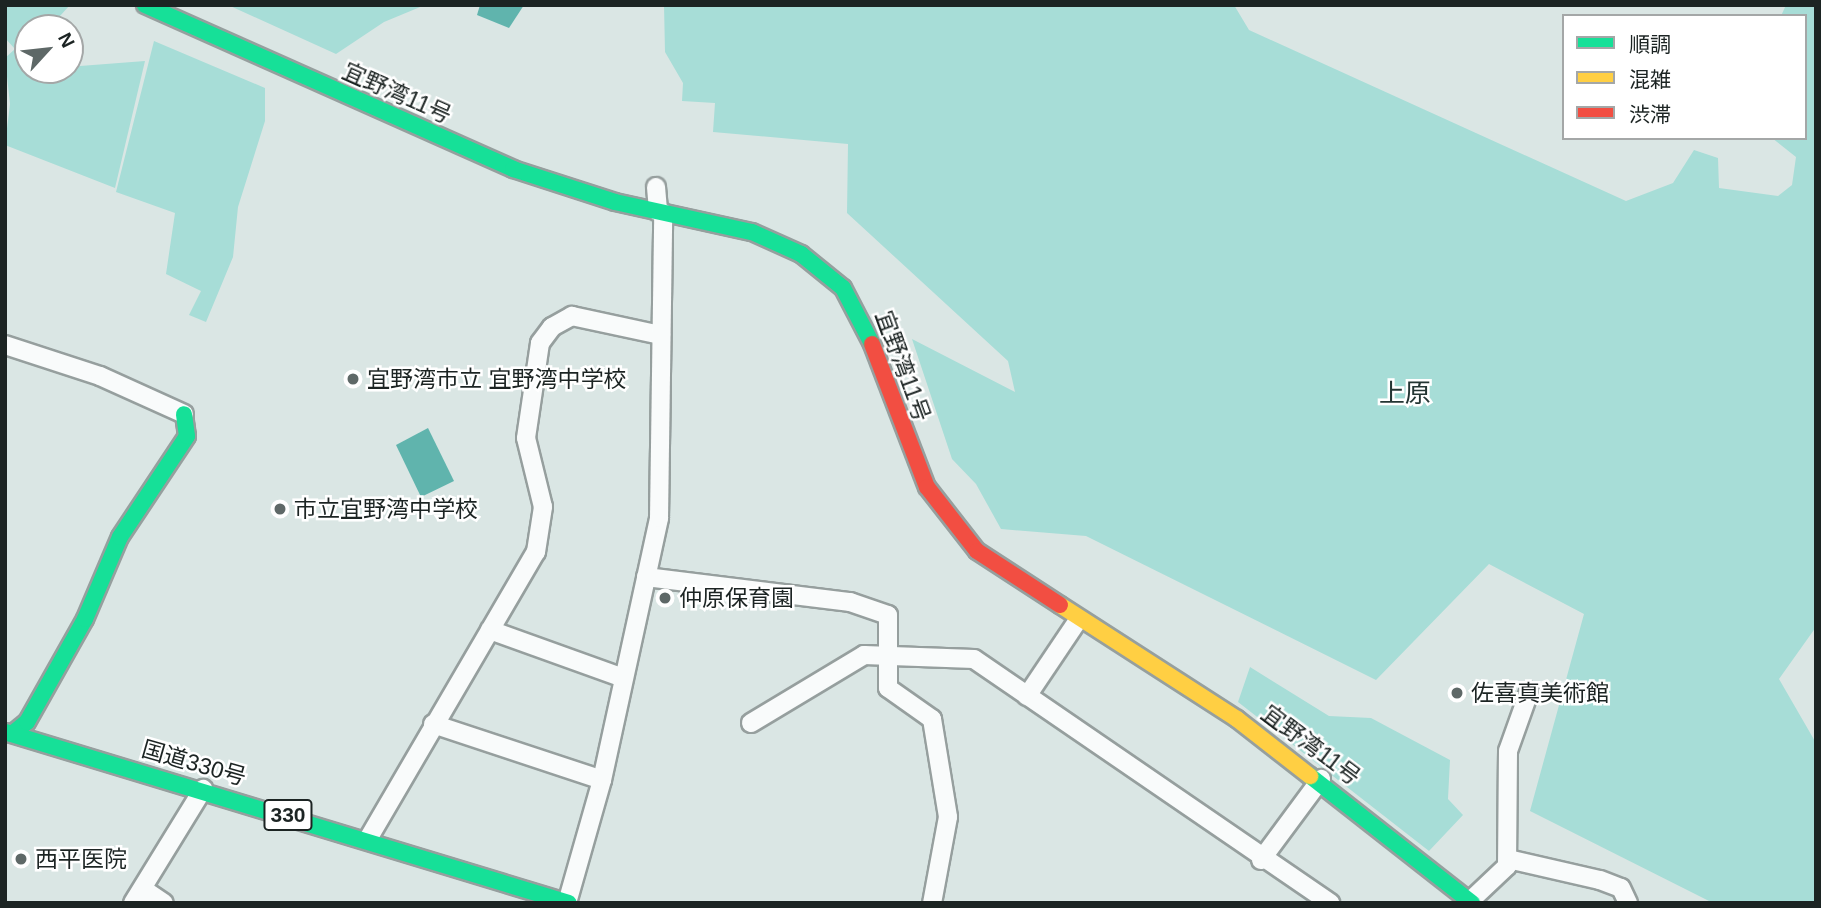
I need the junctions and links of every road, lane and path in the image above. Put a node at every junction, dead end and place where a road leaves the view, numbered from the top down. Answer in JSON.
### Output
{"nodes":[{"id":1,"x":145,"y":5,"type":"edge"},
{"id":2,"x":656,"y":187,"type":"dead end"},
{"id":3,"x":660,"y":212,"type":"junction"},
{"id":4,"x":661,"y":335,"type":"junction"},
{"id":5,"x":5,"y":345,"type":"edge"},
{"id":6,"x":184,"y":414,"type":"joint"},
{"id":7,"x":646,"y":577,"type":"junction"},
{"id":8,"x":1077,"y":620,"type":"junction"},
{"id":9,"x":490,"y":631,"type":"junction"},
{"id":10,"x":888,"y":653,"type":"junction"},
{"id":11,"x":623,"y":678,"type":"junction"},
{"id":12,"x":1529,"y":692,"type":"dead end"},
{"id":13,"x":1027,"y":696,"type":"junction"},
{"id":14,"x":751,"y":723,"type":"dead end"},
{"id":15,"x":433,"y":724,"type":"junction"},
{"id":16,"x":8,"y":734,"type":"edge"},
{"id":17,"x":602,"y":779,"type":"junction"},
{"id":18,"x":1321,"y":779,"type":"junction"},
{"id":19,"x":203,"y":789,"type":"junction"},
{"id":20,"x":368,"y":839,"type":"junction"},
{"id":21,"x":1508,"y":859,"type":"junction"},
{"id":22,"x":1261,"y":860,"type":"junction"},
{"id":23,"x":138,"y":896,"type":"edge"},
{"id":24,"x":1471,"y":902,"type":"edge"},
{"id":25,"x":164,"y":903,"type":"edge"},
{"id":26,"x":568,"y":903,"type":"edge"},
{"id":27,"x":932,"y":903,"type":"edge"},
{"id":28,"x":1331,"y":903,"type":"edge"},
{"id":29,"x":1628,"y":903,"type":"edge"}],
"edges":[{"from":1,"to":3,"type":"main road","name":"宜野湾11号"},
{"from":2,"to":3,"type":"street"},
{"from":3,"to":4,"type":"street"},
{"from":3,"to":8,"type":"main road","name":"宜野湾11号"},
{"from":4,"to":7,"type":"street"},
{"from":4,"to":9,"type":"street"},
{"from":5,"to":6,"type":"street"},
{"from":6,"to":16,"type":"main road"},
{"from":7,"to":10,"type":"street"},
{"from":7,"to":11,"type":"street"},
{"from":8,"to":13,"type":"street"},
{"from":8,"to":18,"type":"main road","name":"宜野湾11号"},
{"from":9,"to":11,"type":"street"},
{"from":9,"to":15,"type":"street"},
{"from":10,"to":13,"type":"street"},
{"from":10,"to":14,"type":"street"},
{"from":10,"to":27,"type":"street"},
{"from":11,"to":17,"type":"street"},
{"from":12,"to":21,"type":"street"},
{"from":13,"to":22,"type":"street"},
{"from":15,"to":17,"type":"street"},
{"from":15,"to":20,"type":"street"},
{"from":16,"to":19,"type":"main road","name":"国道330号","number":"330"},
{"from":17,"to":26,"type":"street"},
{"from":18,"to":22,"type":"street"},
{"from":18,"to":24,"type":"main road","name":"宜野湾11号"},
{"from":19,"to":20,"type":"main road","name":"国道330号","number":"330"},
{"from":19,"to":23,"type":"street"},
{"from":20,"to":26,"type":"main road","name":"国道330号","number":"330"},
{"from":21,"to":24,"type":"street"},
{"from":21,"to":29,"type":"street"},
{"from":22,"to":28,"type":"street"},
{"from":23,"to":25,"type":"street"}]}
